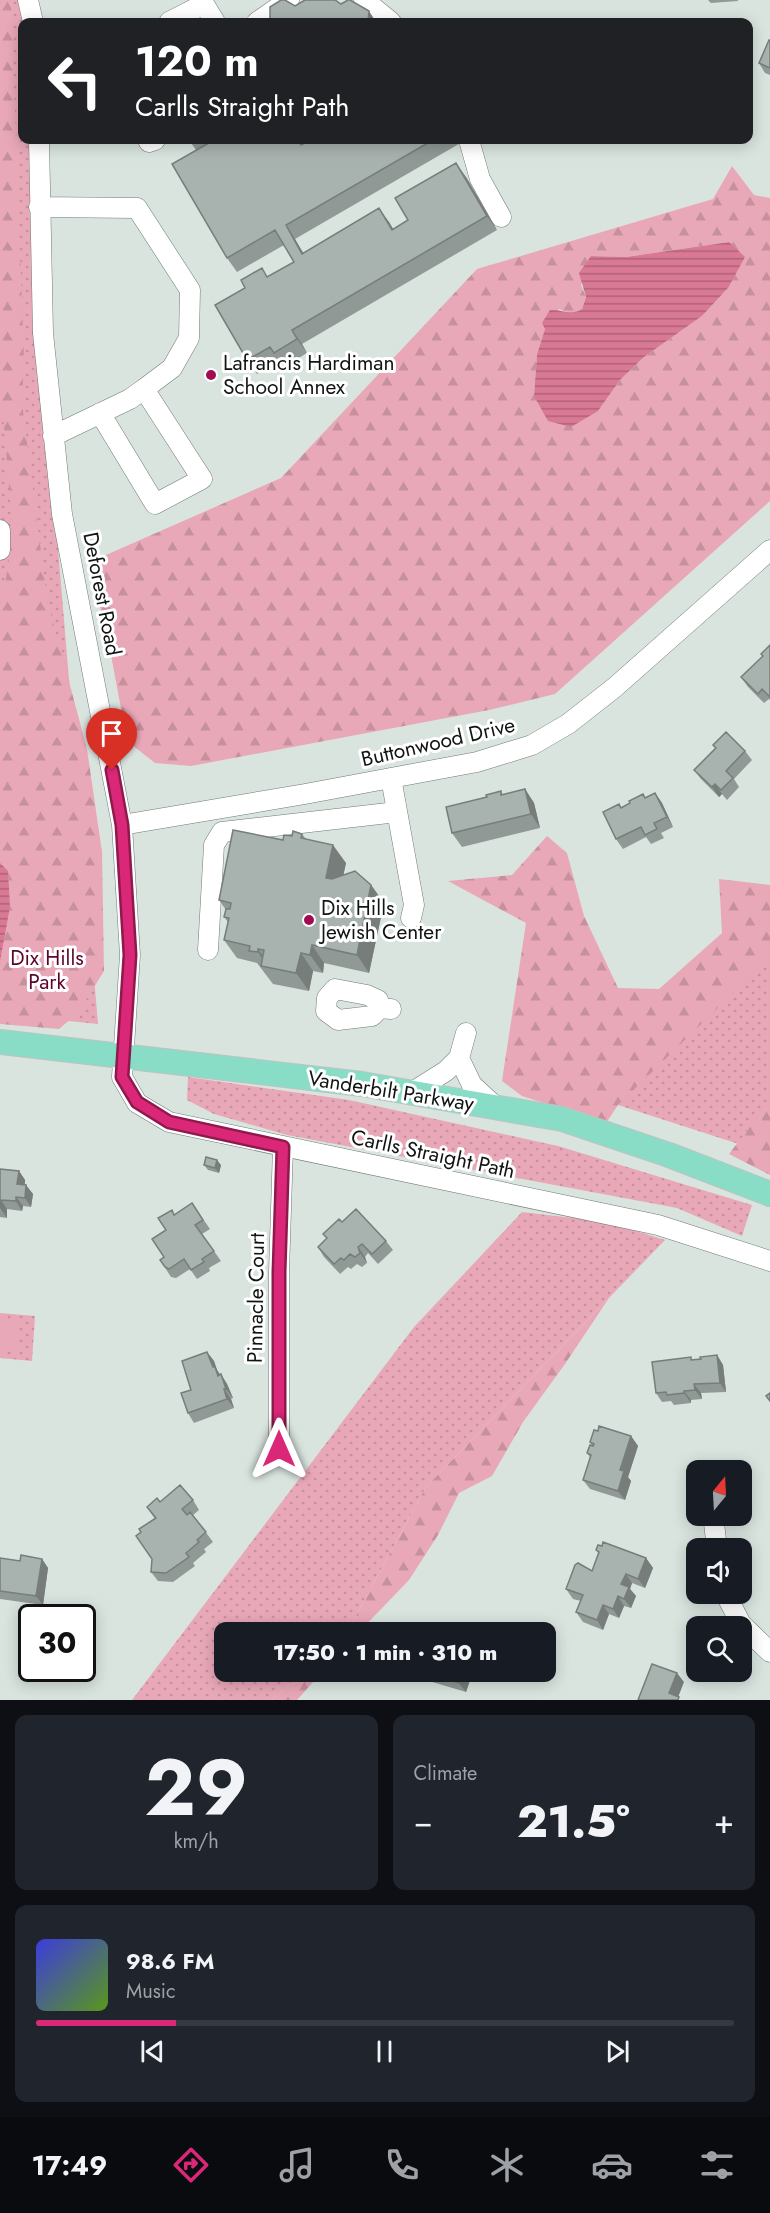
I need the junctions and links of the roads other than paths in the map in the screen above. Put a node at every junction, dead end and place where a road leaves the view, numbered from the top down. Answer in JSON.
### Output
{"nodes":[{"id":1,"x":28,"y":0,"type":"edge"},
{"id":2,"x":289,"y":0,"type":"edge"},
{"id":3,"x":364,"y":0,"type":"edge"},
{"id":4,"x":32,"y":18,"type":"edge"},
{"id":5,"x":177,"y":18,"type":"edge"},
{"id":6,"x":213,"y":18,"type":"edge"},
{"id":7,"x":263,"y":18,"type":"edge"},
{"id":8,"x":386,"y":18,"type":"edge"},
{"id":9,"x":39,"y":144,"type":"edge"},
{"id":10,"x":470,"y":144,"type":"edge"},
{"id":11,"x":39,"y":207,"type":"junction"},
{"id":12,"x":501,"y":217,"type":"dead end"},
{"id":13,"x":144,"y":389,"type":"junction"},
{"id":14,"x":100,"y":413,"type":"junction"},
{"id":15,"x":53,"y":436,"type":"junction"},
{"id":16,"x":0,"y":530,"type":"edge"},
{"id":17,"x":0,"y":550,"type":"edge"},
{"id":18,"x":770,"y":550,"type":"edge"},
{"id":19,"x":391,"y":778,"type":"junction"},
{"id":20,"x":397,"y":812,"type":"junction"},
{"id":21,"x":122,"y":825,"type":"junction"},
{"id":22,"x":411,"y":918,"type":"dead end"},
{"id":23,"x":208,"y":950,"type":"dead end"},
{"id":24,"x":466,"y":1033,"type":"dead end"},
{"id":25,"x":0,"y":1042,"type":"edge"},
{"id":26,"x":125,"y":1056,"type":"junction"},
{"id":27,"x":459,"y":1058,"type":"junction"},
{"id":28,"x":411,"y":1093,"type":"junction"},
{"id":29,"x":497,"y":1108,"type":"junction"},
{"id":30,"x":283,"y":1147,"type":"junction"},
{"id":31,"x":770,"y":1194,"type":"edge"},
{"id":32,"x":770,"y":1261,"type":"edge"},
{"id":33,"x":279,"y":1449,"type":"dead end"},
{"id":34,"x":731,"y":1604,"type":"edge"},
{"id":35,"x":770,"y":1652,"type":"edge"}],
"edges":[{"from":1,"to":4,"type":"street"},
{"from":2,"to":7,"type":"street"},
{"from":3,"to":8,"type":"street"},
{"from":5,"to":6,"type":"street"},
{"from":9,"to":11,"type":"street","name":"Deforest Road"},
{"from":10,"to":12,"type":"street"},
{"from":11,"to":13,"type":"street"},
{"from":11,"to":15,"type":"street","name":"Deforest Road"},
{"from":13,"to":14,"type":"street"},
{"from":13,"to":14,"type":"street"},
{"from":14,"to":15,"type":"street"},
{"from":15,"to":21,"type":"street","name":"Deforest Road"},
{"from":16,"to":17,"type":"street"},
{"from":18,"to":19,"type":"street","name":"Buttonwood Drive"},
{"from":19,"to":20,"type":"street"},
{"from":19,"to":21,"type":"street","name":"Buttonwood Drive"},
{"from":20,"to":22,"type":"street"},
{"from":20,"to":23,"type":"street"},
{"from":21,"to":26,"type":"street","name":"Deforest Road"},
{"from":24,"to":27,"type":"street"},
{"from":25,"to":26,"type":"main road","name":"Vanderbilt Parkway"},
{"from":26,"to":28,"type":"main road","name":"Vanderbilt Parkway"},
{"from":26,"to":30,"type":"street","name":"Carlls Straight Path"},
{"from":27,"to":28,"type":"street"},
{"from":27,"to":29,"type":"street"},
{"from":28,"to":29,"type":"main road","name":"Vanderbilt Parkway"},
{"from":29,"to":31,"type":"main road","name":"Vanderbilt Parkway"},
{"from":30,"to":32,"type":"street","name":"Carlls Straight Path"},
{"from":30,"to":33,"type":"street","name":"Pinnacle Court"},
{"from":34,"to":35,"type":"street"}]}
